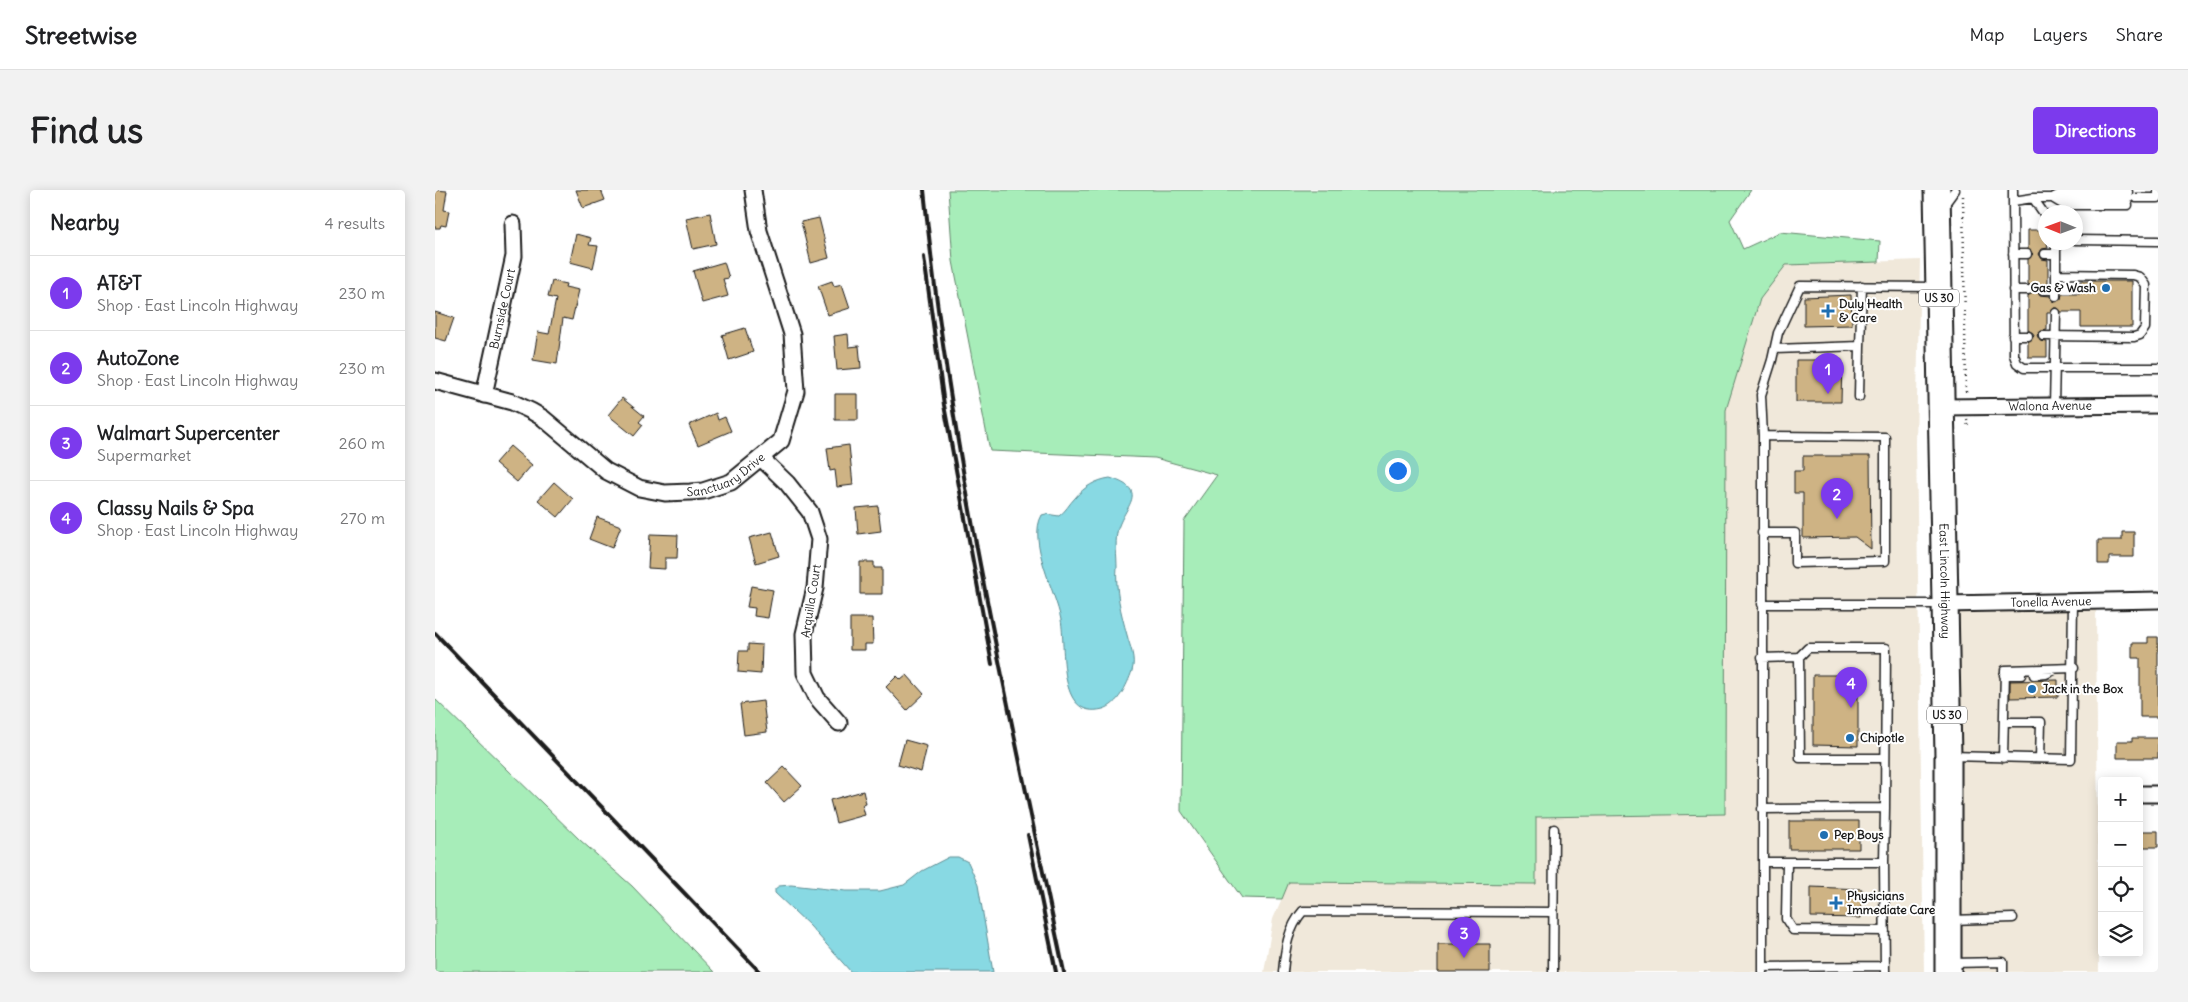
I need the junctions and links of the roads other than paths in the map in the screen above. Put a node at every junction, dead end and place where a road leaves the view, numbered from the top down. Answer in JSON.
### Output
{"nodes":[{"id":1,"x":753,"y":190,"type":"edge"},
{"id":2,"x":1937,"y":190,"type":"edge"},
{"id":3,"x":1955,"y":190,"type":"edge"},
{"id":4,"x":2013,"y":190,"type":"edge"},
{"id":5,"x":2158,"y":190,"type":"edge"},
{"id":6,"x":2033,"y":198,"type":"junction"},
{"id":7,"x":2013,"y":201,"type":"junction"},
{"id":8,"x":2038,"y":205,"type":"edge"},
{"id":9,"x":1938,"y":218,"type":"junction"},
{"id":10,"x":513,"y":224,"type":"dead end"},
{"id":11,"x":2083,"y":240,"type":"edge"},
{"id":12,"x":2158,"y":241,"type":"edge"},
{"id":13,"x":2056,"y":250,"type":"edge"},
{"id":14,"x":2013,"y":254,"type":"junction"},
{"id":15,"x":2027,"y":254,"type":"dead end"},
{"id":16,"x":2045,"y":254,"type":"dead end"},
{"id":17,"x":2056,"y":254,"type":"junction"},
{"id":18,"x":2056,"y":274,"type":"junction"},
{"id":19,"x":1862,"y":286,"type":"junction"},
{"id":20,"x":1939,"y":287,"type":"junction"},
{"id":21,"x":2013,"y":290,"type":"junction"},
{"id":22,"x":2028,"y":290,"type":"dead end"},
{"id":23,"x":2043,"y":290,"type":"dead end"},
{"id":24,"x":2056,"y":313,"type":"dead end"},
{"id":25,"x":2013,"y":336,"type":"junction"},
{"id":26,"x":2028,"y":336,"type":"dead end"},
{"id":27,"x":2043,"y":336,"type":"dead end"},
{"id":28,"x":2055,"y":336,"type":"junction"},
{"id":29,"x":1860,"y":346,"type":"junction"},
{"id":30,"x":1775,"y":349,"type":"junction"},
{"id":31,"x":2055,"y":368,"type":"junction"},
{"id":32,"x":2158,"y":368,"type":"edge"},
{"id":33,"x":435,"y":381,"type":"edge"},
{"id":34,"x":484,"y":394,"type":"junction"},
{"id":35,"x":1859,"y":397,"type":"dead end"},
{"id":36,"x":2158,"y":405,"type":"edge"},
{"id":37,"x":2055,"y":406,"type":"junction"},
{"id":38,"x":1942,"y":407,"type":"junction"},
{"id":39,"x":1763,"y":436,"type":"junction"},
{"id":40,"x":761,"y":458,"type":"junction"},
{"id":41,"x":1762,"y":533,"type":"junction"},
{"id":42,"x":2158,"y":600,"type":"edge"},
{"id":43,"x":2073,"y":601,"type":"junction"},
{"id":44,"x":1762,"y":604,"type":"junction"},
{"id":45,"x":1945,"y":604,"type":"junction"},
{"id":46,"x":1799,"y":657,"type":"junction"},
{"id":47,"x":1762,"y":658,"type":"junction"},
{"id":48,"x":2058,"y":668,"type":"junction"},
{"id":49,"x":2074,"y":668,"type":"junction"},
{"id":50,"x":2034,"y":674,"type":"dead end"},
{"id":51,"x":2004,"y":675,"type":"junction"},
{"id":52,"x":2021,"y":675,"type":"dead end"},
{"id":53,"x":2004,"y":722,"type":"junction"},
{"id":54,"x":839,"y":723,"type":"dead end"},
{"id":55,"x":1948,"y":756,"type":"junction"},
{"id":56,"x":1885,"y":758,"type":"junction"},
{"id":57,"x":2003,"y":758,"type":"junction"},
{"id":58,"x":2040,"y":758,"type":"junction"},
{"id":59,"x":2143,"y":794,"type":"edge"},
{"id":60,"x":2158,"y":794,"type":"edge"},
{"id":61,"x":1885,"y":808,"type":"junction"},
{"id":62,"x":1762,"y":809,"type":"junction"},
{"id":63,"x":1554,"y":829,"type":"dead end"},
{"id":64,"x":1763,"y":862,"type":"junction"},
{"id":65,"x":1787,"y":862,"type":"junction"},
{"id":66,"x":1884,"y":862,"type":"junction"},
{"id":67,"x":1553,"y":912,"type":"junction"},
{"id":68,"x":2013,"y":918,"type":"dead end"},
{"id":69,"x":1948,"y":920,"type":"junction"},
{"id":70,"x":1885,"y":931,"type":"junction"},
{"id":71,"x":1948,"y":967,"type":"edge"},
{"id":72,"x":1763,"y":969,"type":"edge"},
{"id":73,"x":1798,"y":969,"type":"edge"},
{"id":74,"x":1885,"y":969,"type":"edge"},
{"id":75,"x":1283,"y":972,"type":"edge"},
{"id":76,"x":1553,"y":972,"type":"edge"},
{"id":77,"x":2003,"y":972,"type":"edge"}],
"edges":[{"from":1,"to":40,"type":"street","name":"Sanctuary Drive"},
{"from":2,"to":9,"type":"main road","name":"East Lincoln Highway","number":"US 30"},
{"from":3,"to":9,"type":"lane"},
{"from":4,"to":7,"type":"lane"},
{"from":5,"to":6,"type":"lane"},
{"from":6,"to":7,"type":"lane"},
{"from":6,"to":8,"type":"lane"},
{"from":7,"to":14,"type":"lane"},
{"from":9,"to":20,"type":"main road","name":"East Lincoln Highway","number":"US 30"},
{"from":10,"to":34,"type":"street","name":"Burnside Court"},
{"from":11,"to":12,"type":"lane"},
{"from":13,"to":17,"type":"lane"},
{"from":14,"to":15,"type":"lane"},
{"from":14,"to":21,"type":"lane"},
{"from":16,"to":17,"type":"lane"},
{"from":17,"to":18,"type":"lane"},
{"from":18,"to":23,"type":"lane"},
{"from":18,"to":28,"type":"lane"},
{"from":19,"to":20,"type":"lane"},
{"from":19,"to":29,"type":"lane"},
{"from":19,"to":30,"type":"lane"},
{"from":20,"to":38,"type":"main road","name":"East Lincoln Highway","number":"US 30"},
{"from":21,"to":22,"type":"lane"},
{"from":21,"to":25,"type":"lane"},
{"from":24,"to":28,"type":"lane"},
{"from":25,"to":26,"type":"lane"},
{"from":25,"to":31,"type":"lane"},
{"from":27,"to":28,"type":"lane"},
{"from":28,"to":31,"type":"lane"},
{"from":29,"to":30,"type":"lane"},
{"from":29,"to":35,"type":"lane"},
{"from":30,"to":39,"type":"lane"},
{"from":31,"to":32,"type":"lane"},
{"from":31,"to":37,"type":"lane"},
{"from":33,"to":34,"type":"street","name":"Sanctuary Drive"},
{"from":34,"to":40,"type":"street","name":"Sanctuary Drive"},
{"from":36,"to":37,"type":"street","name":"Walona Avenue"},
{"from":37,"to":38,"type":"street","name":"Walona Avenue"},
{"from":38,"to":45,"type":"main road","name":"East Lincoln Highway","number":"US 30"},
{"from":39,"to":41,"type":"lane"},
{"from":39,"to":41,"type":"lane"},
{"from":40,"to":54,"type":"street","name":"Arquilla Court"},
{"from":41,"to":44,"type":"lane"},
{"from":42,"to":43,"type":"street","name":"Tonella Avenue"},
{"from":43,"to":45,"type":"street","name":"Tonella Avenue"},
{"from":43,"to":49,"type":"lane"},
{"from":44,"to":45,"type":"lane"},
{"from":44,"to":47,"type":"lane"},
{"from":45,"to":55,"type":"main road","name":"East Lincoln Highway","number":"US 30"},
{"from":46,"to":47,"type":"lane"},
{"from":46,"to":56,"type":"lane"},
{"from":46,"to":56,"type":"lane"},
{"from":47,"to":62,"type":"lane"},
{"from":48,"to":49,"type":"lane"},
{"from":48,"to":50,"type":"lane"},
{"from":48,"to":51,"type":"lane"},
{"from":49,"to":58,"type":"lane"},
{"from":51,"to":52,"type":"lane"},
{"from":51,"to":53,"type":"lane"},
{"from":53,"to":57,"type":"lane"},
{"from":53,"to":58,"type":"lane"},
{"from":55,"to":57,"type":"lane"},
{"from":55,"to":69,"type":"main road","name":"East Lincoln Highway","number":"US 30"},
{"from":56,"to":61,"type":"lane"},
{"from":57,"to":58,"type":"lane"},
{"from":59,"to":60,"type":"street"},
{"from":61,"to":62,"type":"lane"},
{"from":61,"to":66,"type":"lane"},
{"from":62,"to":64,"type":"lane"},
{"from":63,"to":67,"type":"lane"},
{"from":64,"to":65,"type":"lane"},
{"from":64,"to":72,"type":"lane"},
{"from":65,"to":66,"type":"lane"},
{"from":65,"to":70,"type":"lane"},
{"from":66,"to":70,"type":"lane"},
{"from":67,"to":75,"type":"lane"},
{"from":67,"to":76,"type":"lane"},
{"from":68,"to":69,"type":"lane"},
{"from":69,"to":71,"type":"main road","name":"East Lincoln Highway","number":"US 30"},
{"from":70,"to":74,"type":"lane"},
{"from":71,"to":77,"type":"lane"},
{"from":72,"to":73,"type":"lane"},
{"from":73,"to":74,"type":"lane"}]}
